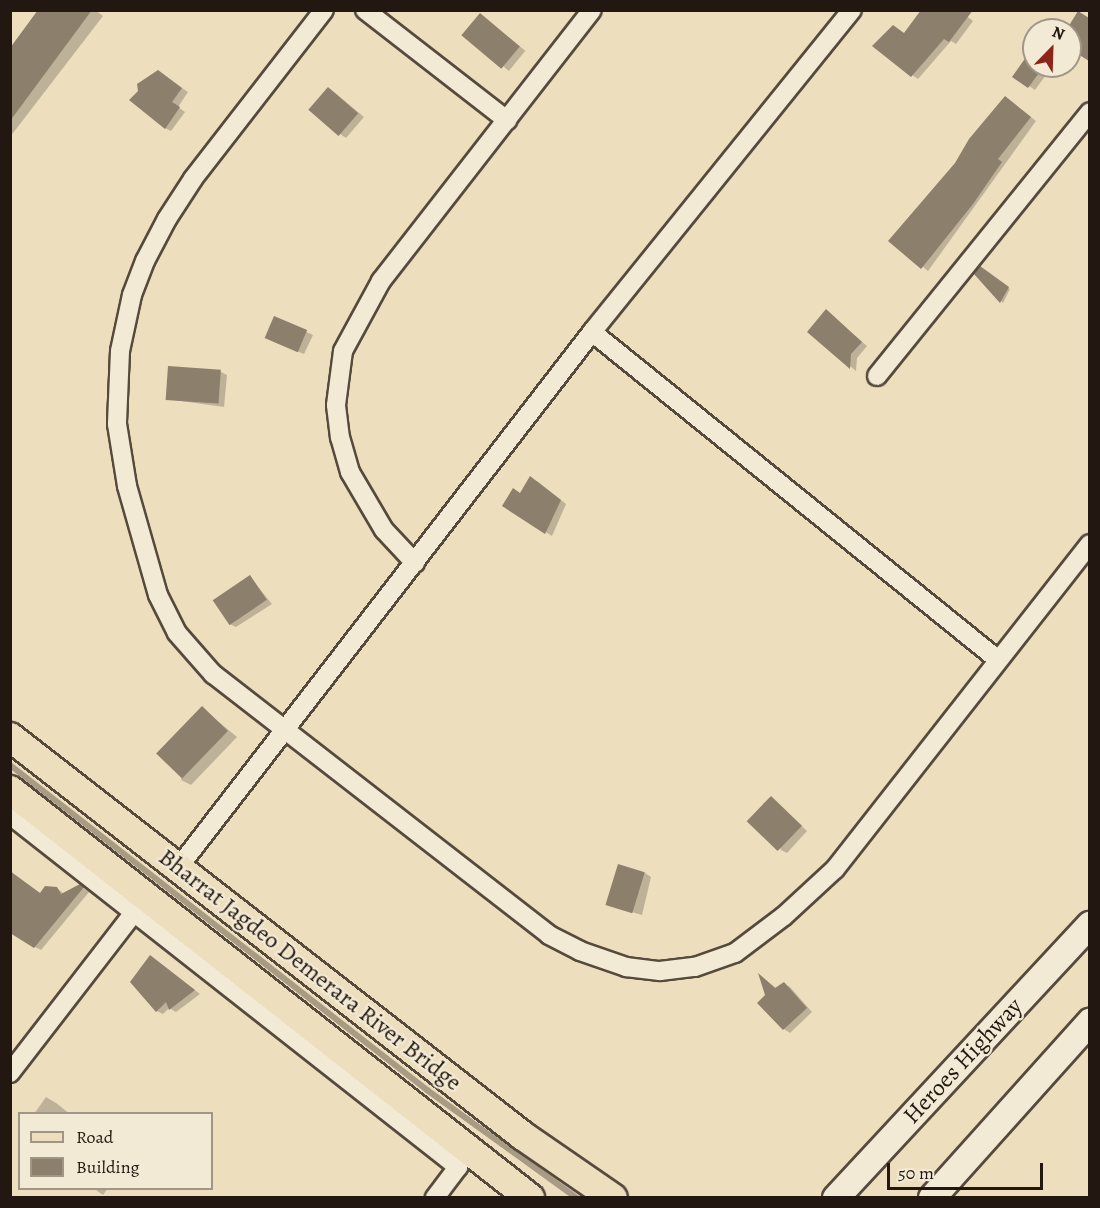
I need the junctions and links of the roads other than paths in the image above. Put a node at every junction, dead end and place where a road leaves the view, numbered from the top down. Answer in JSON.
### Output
{"nodes":[{"id":1,"x":324,"y":10,"type":"edge"},
{"id":2,"x":365,"y":10,"type":"edge"},
{"id":3,"x":592,"y":10,"type":"edge"},
{"id":4,"x":852,"y":10,"type":"edge"},
{"id":5,"x":1089,"y":112,"type":"edge"},
{"id":6,"x":507,"y":120,"type":"junction"},
{"id":7,"x":592,"y":332,"type":"junction"},
{"id":8,"x":877,"y":375,"type":"dead end"},
{"id":9,"x":1089,"y":544,"type":"edge"},
{"id":10,"x":415,"y":563,"type":"junction"},
{"id":11,"x":997,"y":659,"type":"junction"},
{"id":12,"x":282,"y":729,"type":"junction"},
{"id":13,"x":10,"y":737,"type":"edge"},
{"id":14,"x":10,"y":790,"type":"edge"},
{"id":15,"x":10,"y":815,"type":"edge"},
{"id":16,"x":178,"y":868,"type":"junction"},
{"id":17,"x":140,"y":904,"type":"junction"},
{"id":18,"x":1089,"y":926,"type":"edge"},
{"id":19,"x":1089,"y":1022,"type":"edge"},
{"id":20,"x":10,"y":1073,"type":"edge"},
{"id":21,"x":435,"y":1197,"type":"edge"},
{"id":22,"x":530,"y":1197,"type":"edge"},
{"id":23,"x":613,"y":1197,"type":"edge"},
{"id":24,"x":836,"y":1197,"type":"edge"},
{"id":25,"x":932,"y":1197,"type":"edge"}],
"edges":[{"from":1,"to":12,"type":"street"},
{"from":2,"to":6,"type":"street"},
{"from":3,"to":6,"type":"street"},
{"from":4,"to":7,"type":"street"},
{"from":5,"to":8,"type":"street"},
{"from":6,"to":10,"type":"street"},
{"from":7,"to":10,"type":"street"},
{"from":7,"to":11,"type":"street"},
{"from":9,"to":11,"type":"street"},
{"from":10,"to":12,"type":"street"},
{"from":11,"to":12,"type":"street"},
{"from":12,"to":16,"type":"street"},
{"from":13,"to":16,"type":"main road","name":"Bharrat Jagdeo Demerara River Bridge"},
{"from":14,"to":17,"type":"main road","name":"Bharrat Jagdeo Demerara River Bridge"},
{"from":15,"to":17,"type":"street"},
{"from":16,"to":23,"type":"main road","name":"Bharrat Jagdeo Demerara River Bridge"},
{"from":17,"to":20,"type":"street"},
{"from":17,"to":21,"type":"street"},
{"from":17,"to":22,"type":"main road","name":"Bharrat Jagdeo Demerara River Bridge"},
{"from":18,"to":24,"type":"main road","name":"Heroes Highway"},
{"from":19,"to":25,"type":"main road"}]}
